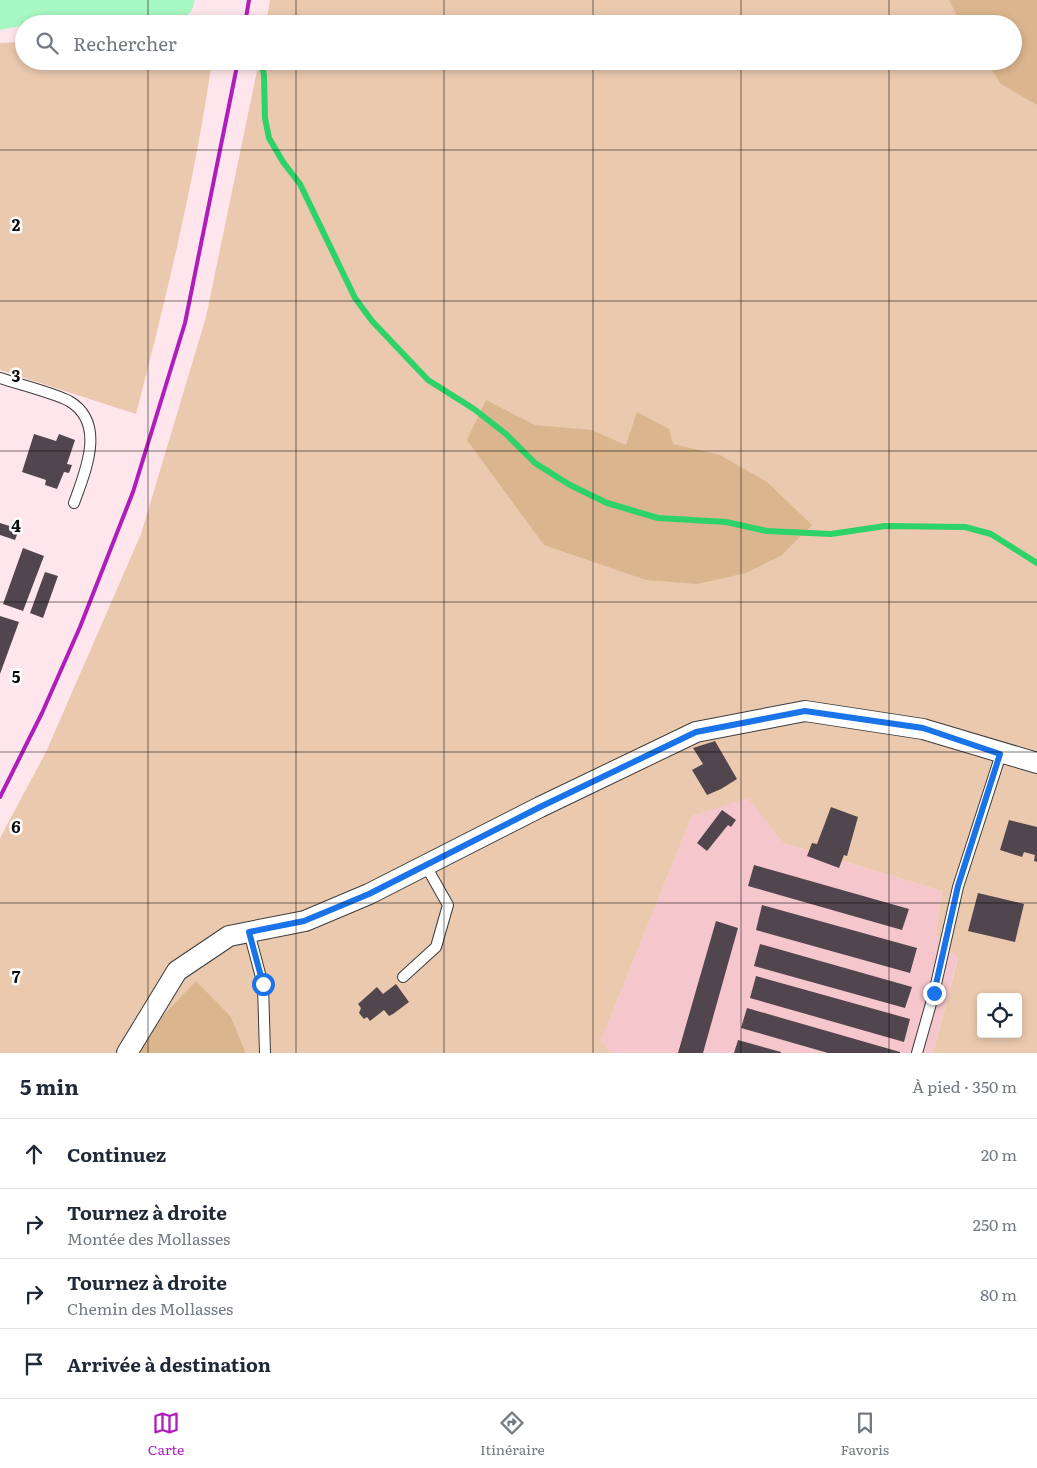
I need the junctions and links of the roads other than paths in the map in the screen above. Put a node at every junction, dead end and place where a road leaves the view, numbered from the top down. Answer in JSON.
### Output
{"nodes":[{"id":1,"x":0,"y":378,"type":"edge"},
{"id":2,"x":74,"y":503,"type":"dead end"},
{"id":3,"x":1000,"y":754,"type":"junction"},
{"id":4,"x":1037,"y":763,"type":"edge"},
{"id":5,"x":426,"y":866,"type":"junction"},
{"id":6,"x":249,"y":932,"type":"junction"},
{"id":7,"x":403,"y":977,"type":"dead end"},
{"id":8,"x":127,"y":1053,"type":"edge"},
{"id":9,"x":265,"y":1053,"type":"edge"},
{"id":10,"x":917,"y":1053,"type":"edge"}],
"edges":[{"from":1,"to":2,"type":"lane"},
{"from":3,"to":4,"type":"street"},
{"from":3,"to":5,"type":"street"},
{"from":3,"to":10,"type":"lane"},
{"from":5,"to":6,"type":"street"},
{"from":5,"to":7,"type":"lane"},
{"from":6,"to":8,"type":"street"},
{"from":6,"to":9,"type":"lane"}]}
